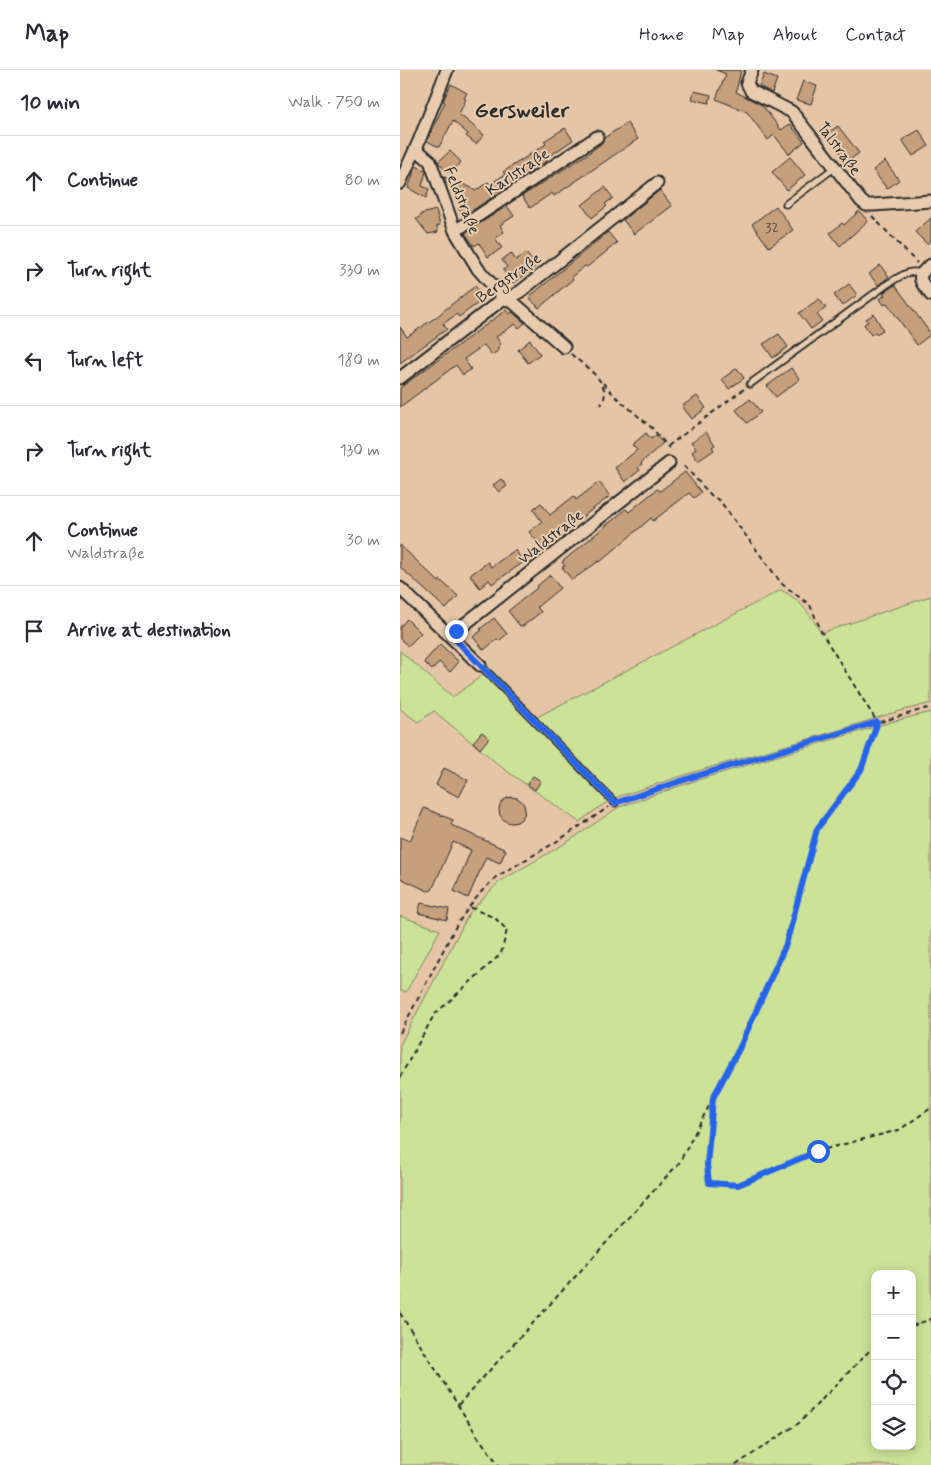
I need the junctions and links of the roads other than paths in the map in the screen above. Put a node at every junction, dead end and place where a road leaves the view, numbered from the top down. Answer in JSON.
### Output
{"nodes":[{"id":1,"x":447,"y":70,"type":"edge"},
{"id":2,"x":752,"y":70,"type":"edge"},
{"id":3,"x":596,"y":137,"type":"dead end"},
{"id":4,"x":416,"y":148,"type":"junction"},
{"id":5,"x":834,"y":168,"type":"junction"},
{"id":6,"x":400,"y":183,"type":"edge"},
{"id":7,"x":657,"y":183,"type":"dead end"},
{"id":8,"x":931,"y":202,"type":"edge"},
{"id":9,"x":786,"y":204,"type":"dead end"},
{"id":10,"x":455,"y":231,"type":"junction"},
{"id":11,"x":931,"y":265,"type":"edge"},
{"id":12,"x":920,"y":273,"type":"junction"},
{"id":13,"x":931,"y":295,"type":"edge"},
{"id":14,"x":504,"y":298,"type":"junction"},
{"id":15,"x":564,"y":347,"type":"road end"},
{"id":16,"x":400,"y":378,"type":"edge"},
{"id":17,"x":750,"y":384,"type":"road end"},
{"id":18,"x":669,"y":463,"type":"dead end"},
{"id":19,"x":400,"y":588,"type":"edge"},
{"id":20,"x":451,"y":635,"type":"junction"},
{"id":21,"x":480,"y":664,"type":"joint"},
{"id":22,"x":615,"y":803,"type":"road end"}],
"edges":[{"from":1,"to":4,"type":"street"},
{"from":2,"to":5,"type":"street","name":"Talstraße"},
{"from":3,"to":10,"type":"street","name":"Karlstraße"},
{"from":4,"to":6,"type":"street"},
{"from":4,"to":10,"type":"street","name":"Feldstraße"},
{"from":5,"to":8,"type":"street","name":"Talstraße"},
{"from":5,"to":9,"type":"lane"},
{"from":7,"to":14,"type":"street","name":"Bergstraße"},
{"from":10,"to":14,"type":"street","name":"Feldstraße"},
{"from":11,"to":12,"type":"street"},
{"from":12,"to":13,"type":"street"},
{"from":12,"to":17,"type":"lane"},
{"from":14,"to":15,"type":"street","name":"Feldstraße"},
{"from":14,"to":16,"type":"street","name":"Bergstraße"},
{"from":18,"to":20,"type":"street","name":"Waldstraße"},
{"from":19,"to":20,"type":"street"},
{"from":20,"to":21,"type":"street"},
{"from":21,"to":22,"type":"lane"}]}
